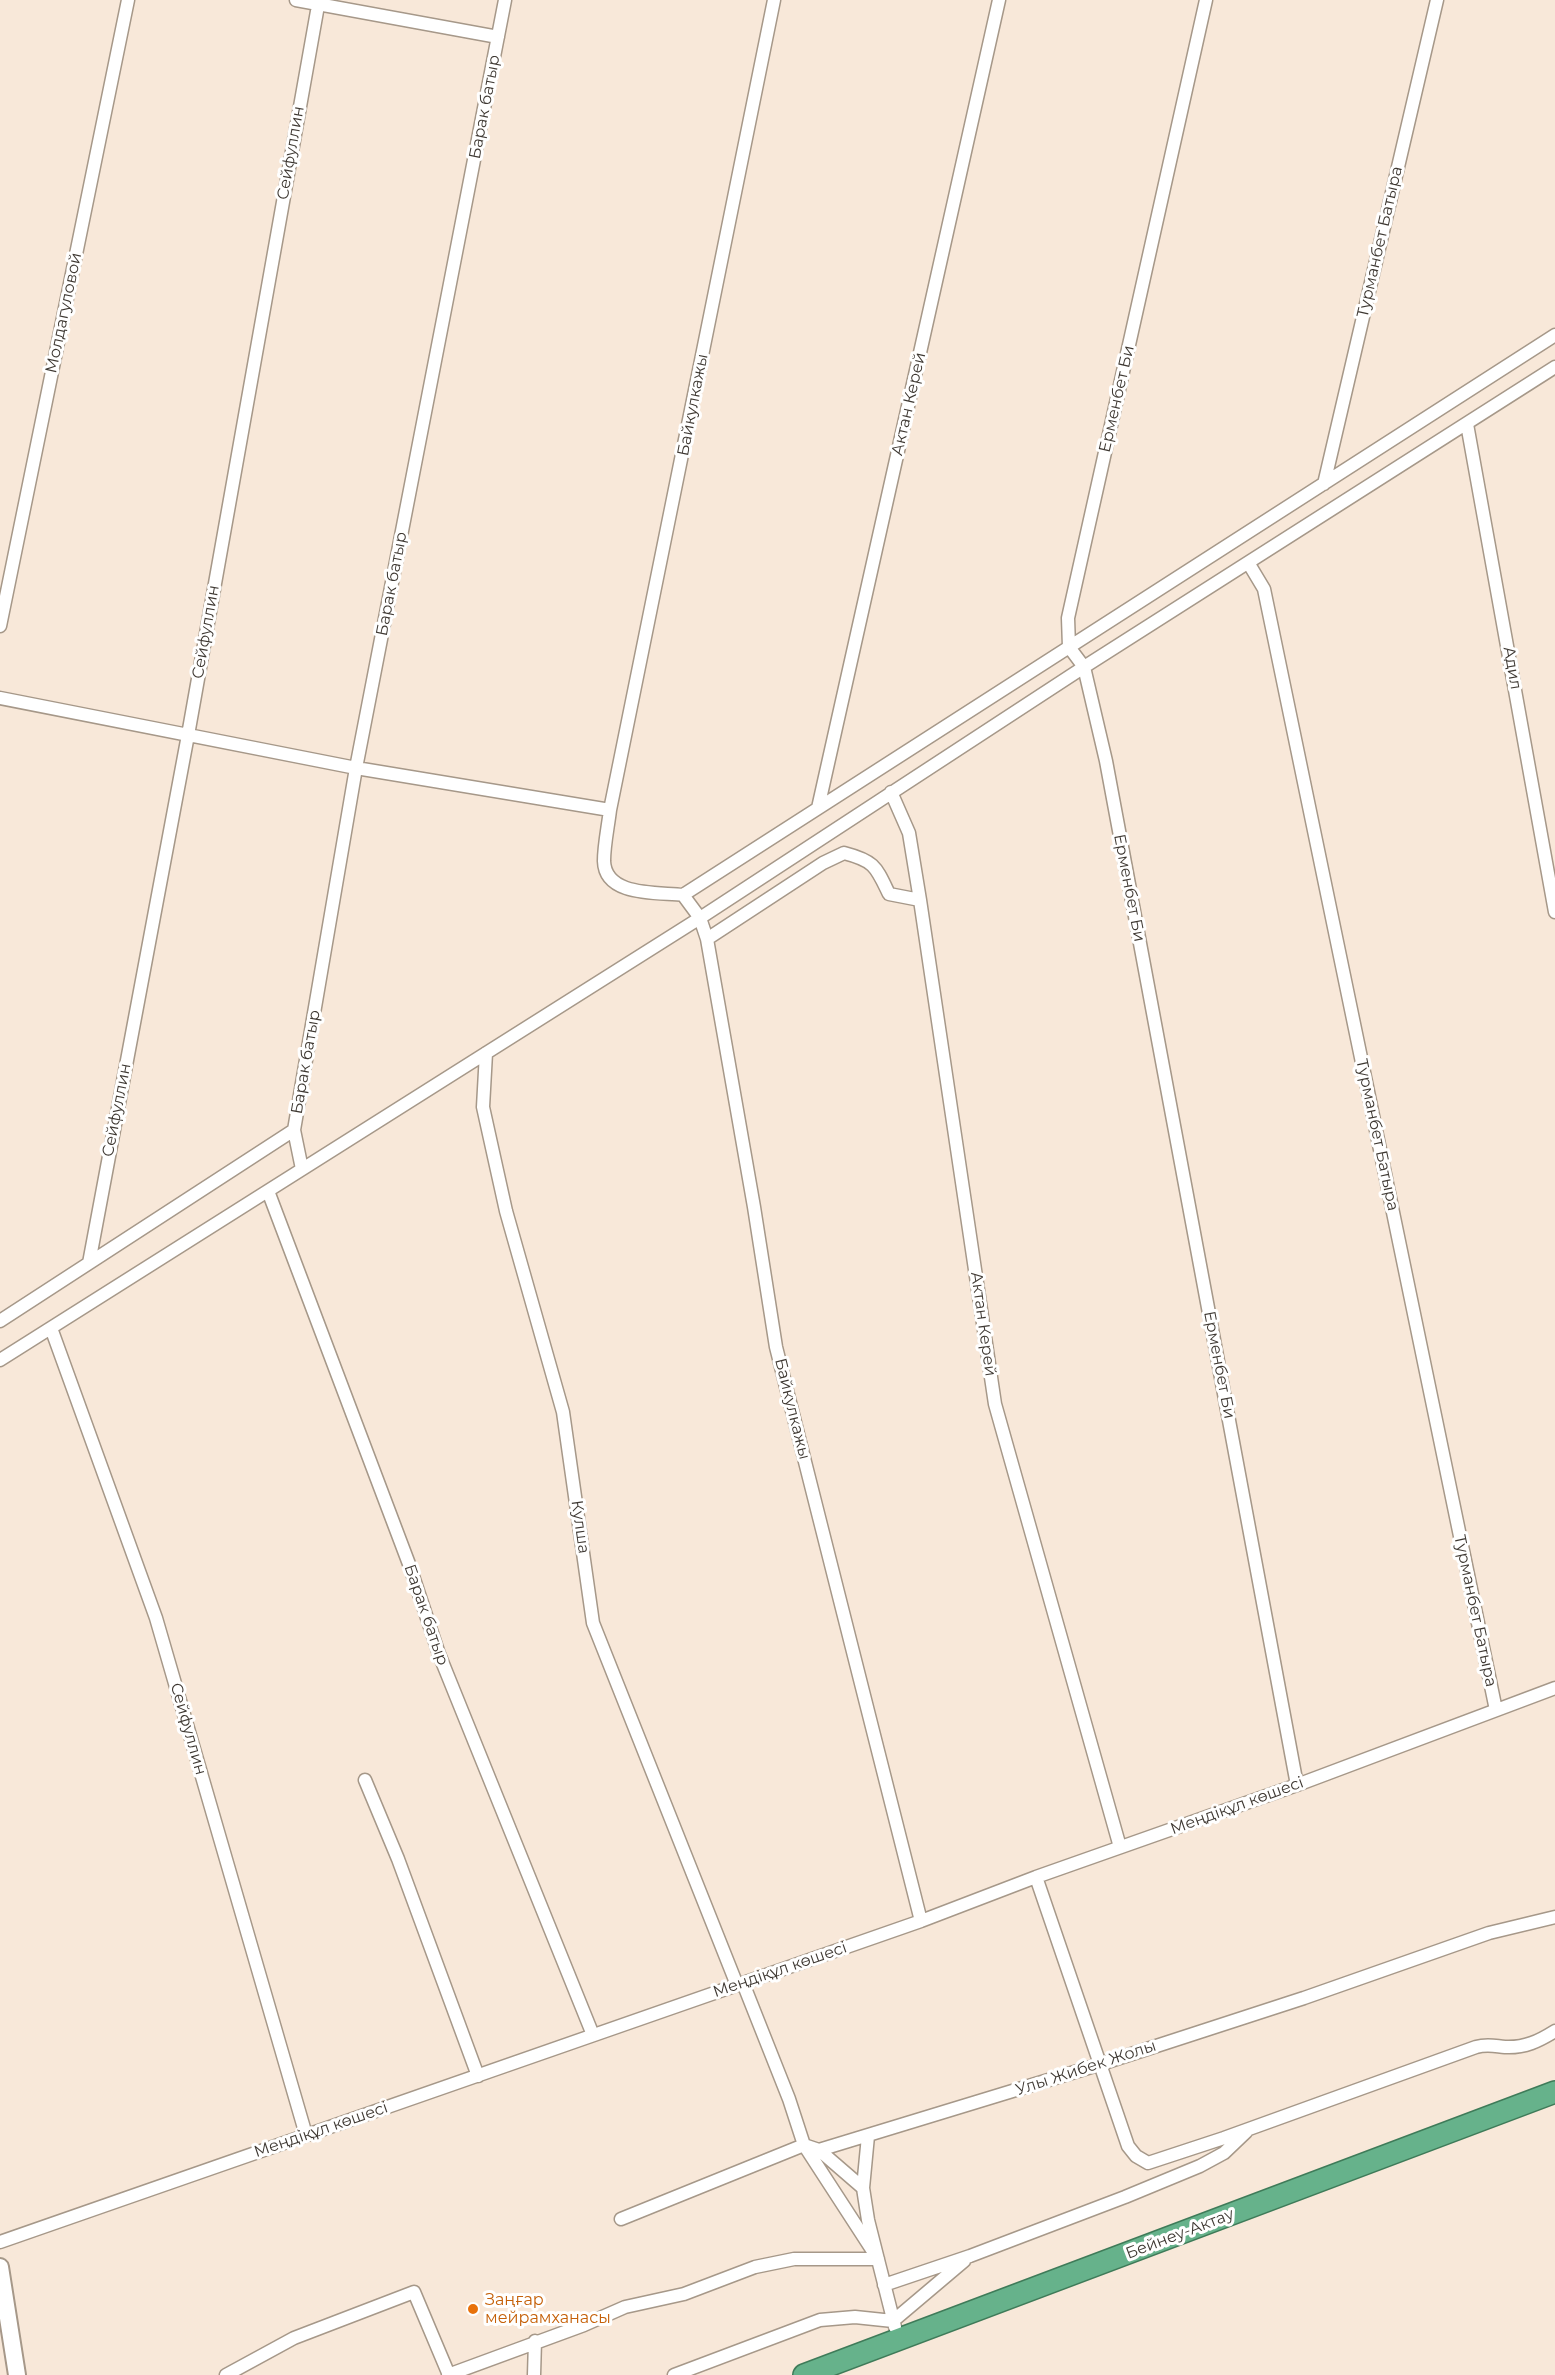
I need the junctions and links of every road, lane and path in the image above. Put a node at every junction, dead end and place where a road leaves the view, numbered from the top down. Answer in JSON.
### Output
{"nodes":[{"id":1,"x":128,"y":0,"type":"edge"},
{"id":2,"x":296,"y":0,"type":"edge"},
{"id":3,"x":506,"y":0,"type":"edge"},
{"id":4,"x":774,"y":0,"type":"edge"},
{"id":5,"x":999,"y":0,"type":"edge"},
{"id":6,"x":1206,"y":0,"type":"edge"},
{"id":7,"x":1437,"y":0,"type":"edge"},
{"id":8,"x":318,"y":2,"type":"edge"},
{"id":9,"x":498,"y":37,"type":"junction"},
{"id":10,"x":1555,"y":335,"type":"edge"},
{"id":11,"x":1555,"y":367,"type":"edge"},
{"id":12,"x":1467,"y":424,"type":"junction"},
{"id":13,"x":1324,"y":484,"type":"junction"},
{"id":14,"x":1249,"y":564,"type":"junction"},
{"id":15,"x":0,"y":626,"type":"edge"},
{"id":16,"x":1069,"y":647,"type":"junction"},
{"id":17,"x":1084,"y":667,"type":"junction"},
{"id":18,"x":0,"y":698,"type":"edge"},
{"id":19,"x":188,"y":735,"type":"junction"},
{"id":20,"x":356,"y":768,"type":"junction"},
{"id":21,"x":891,"y":792,"type":"junction"},
{"id":22,"x":818,"y":808,"type":"junction"},
{"id":23,"x":610,"y":810,"type":"junction"},
{"id":24,"x":683,"y":895,"type":"junction"},
{"id":25,"x":920,"y":900,"type":"junction"},
{"id":26,"x":1555,"y":912,"type":"edge"},
{"id":27,"x":700,"y":918,"type":"junction"},
{"id":28,"x":707,"y":939,"type":"junction"},
{"id":29,"x":486,"y":1053,"type":"junction"},
{"id":30,"x":294,"y":1130,"type":"junction"},
{"id":31,"x":302,"y":1169,"type":"junction"},
{"id":32,"x":268,"y":1191,"type":"junction"},
{"id":33,"x":88,"y":1263,"type":"junction"},
{"id":34,"x":0,"y":1321,"type":"edge"},
{"id":35,"x":51,"y":1328,"type":"junction"},
{"id":36,"x":0,"y":1360,"type":"edge"},
{"id":37,"x":1555,"y":1688,"type":"edge"},
{"id":38,"x":1496,"y":1710,"type":"junction"},
{"id":39,"x":365,"y":1780,"type":"dead end"},
{"id":40,"x":1297,"y":1785,"type":"junction"},
{"id":41,"x":1120,"y":1847,"type":"junction"},
{"id":42,"x":1036,"y":1877,"type":"junction"},
{"id":43,"x":1555,"y":1917,"type":"edge"},
{"id":44,"x":921,"y":1921,"type":"junction"},
{"id":45,"x":740,"y":1984,"type":"junction"},
{"id":46,"x":1555,"y":2031,"type":"edge"},
{"id":47,"x":593,"y":2035,"type":"junction"},
{"id":48,"x":1101,"y":2064,"type":"junction"},
{"id":49,"x":478,"y":2076,"type":"junction"},
{"id":50,"x":1555,"y":2092,"type":"edge"},
{"id":51,"x":1249,"y":2129,"type":"junction"},
{"id":52,"x":306,"y":2135,"type":"junction"},
{"id":53,"x":868,"y":2136,"type":"junction"},
{"id":54,"x":804,"y":2145,"type":"junction"},
{"id":55,"x":819,"y":2150,"type":"junction"},
{"id":56,"x":863,"y":2188,"type":"junction"},
{"id":57,"x":621,"y":2219,"type":"dead end"},
{"id":58,"x":0,"y":2242,"type":"edge"},
{"id":59,"x":970,"y":2256,"type":"junction"},
{"id":60,"x":878,"y":2259,"type":"junction"},
{"id":61,"x":0,"y":2267,"type":"edge"},
{"id":62,"x":884,"y":2285,"type":"junction"},
{"id":63,"x":895,"y":2330,"type":"junction"},
{"id":64,"x":5,"y":2337,"type":"edge"},
{"id":65,"x":535,"y":2342,"type":"junction"},
{"id":66,"x":16,"y":2375,"type":"edge"},
{"id":67,"x":226,"y":2375,"type":"edge"},
{"id":68,"x":448,"y":2375,"type":"edge"},
{"id":69,"x":534,"y":2375,"type":"edge"},
{"id":70,"x":674,"y":2375,"type":"edge"},
{"id":71,"x":804,"y":2375,"type":"edge"}],
"edges":[{"from":1,"to":15,"type":"street","name":"Молдагуловой"},
{"from":2,"to":8,"type":"street"},
{"from":3,"to":9,"type":"street","name":"Барак батыр"},
{"from":4,"to":23,"type":"street","name":"Байкулкажы"},
{"from":5,"to":22,"type":"street","name":"Актан Керей"},
{"from":6,"to":16,"type":"street","name":"Ерменбет Би"},
{"from":7,"to":13,"type":"street","name":"Турманбет Батыра"},
{"from":8,"to":9,"type":"street"},
{"from":8,"to":19,"type":"street","name":"Сейфуллин"},
{"from":9,"to":20,"type":"street","name":"Барак батыр"},
{"from":10,"to":13,"type":"street"},
{"from":11,"to":12,"type":"street"},
{"from":12,"to":14,"type":"street"},
{"from":12,"to":26,"type":"street","name":"Адил"},
{"from":13,"to":16,"type":"street"},
{"from":14,"to":17,"type":"street"},
{"from":14,"to":38,"type":"street","name":"Турманбет Батыра"},
{"from":16,"to":17,"type":"street","name":"Ерменбет Би"},
{"from":16,"to":22,"type":"street"},
{"from":17,"to":21,"type":"street"},
{"from":17,"to":40,"type":"street","name":"Ерменбет Би"},
{"from":18,"to":19,"type":"street"},
{"from":19,"to":20,"type":"street"},
{"from":19,"to":33,"type":"street","name":"Сейфуллин"},
{"from":20,"to":23,"type":"street"},
{"from":20,"to":30,"type":"street","name":"Барак батыр"},
{"from":21,"to":25,"type":"street","name":"Актан Керей"},
{"from":21,"to":27,"type":"street"},
{"from":22,"to":24,"type":"street"},
{"from":23,"to":24,"type":"street","name":"Байкулкажы"},
{"from":24,"to":27,"type":"street","name":"Байкулкажы"},
{"from":25,"to":28,"type":"street"},
{"from":25,"to":41,"type":"street","name":"Актан Керей"},
{"from":27,"to":28,"type":"street","name":"Байкулкажы"},
{"from":27,"to":29,"type":"street"},
{"from":28,"to":44,"type":"street","name":"Байкулкажы"},
{"from":29,"to":31,"type":"street"},
{"from":29,"to":45,"type":"street","name":"Кулша"},
{"from":30,"to":31,"type":"street","name":"Барак батыр"},
{"from":30,"to":33,"type":"street"},
{"from":31,"to":32,"type":"street"},
{"from":32,"to":35,"type":"street"},
{"from":32,"to":47,"type":"street","name":"Барак батыр"},
{"from":33,"to":34,"type":"street"},
{"from":35,"to":36,"type":"street"},
{"from":35,"to":52,"type":"street","name":"Сейфуллин"},
{"from":37,"to":38,"type":"street","name":"Меңдіқұл көшесі"},
{"from":38,"to":40,"type":"street","name":"Меңдіқұл көшесі"},
{"from":39,"to":49,"type":"street"},
{"from":40,"to":41,"type":"street","name":"Меңдіқұл көшесі"},
{"from":41,"to":42,"type":"street","name":"Меңдіқұл көшесі"},
{"from":42,"to":44,"type":"street","name":"Меңдіқұл көшесі"},
{"from":42,"to":48,"type":"street"},
{"from":43,"to":48,"type":"street","name":"Улы Жибек Жолы"},
{"from":44,"to":45,"type":"street","name":"Меңдіқұл көшесі"},
{"from":45,"to":47,"type":"street","name":"Меңдіқұл көшесі"},
{"from":45,"to":54,"type":"street","name":"Кулша"},
{"from":46,"to":51,"type":"street"},
{"from":47,"to":49,"type":"street","name":"Меңдіқұл көшесі"},
{"from":48,"to":51,"type":"street"},
{"from":48,"to":53,"type":"street","name":"Улы Жибек Жолы"},
{"from":49,"to":52,"type":"street","name":"Меңдіқұл көшесі"},
{"from":50,"to":63,"type":"highway","name":"Бейнеу-Актау"},
{"from":51,"to":59,"type":"street"},
{"from":52,"to":58,"type":"street","name":"Меңдіқұл көшесі"},
{"from":53,"to":55,"type":"street","name":"Улы Жибек Жолы"},
{"from":53,"to":56,"type":"street"},
{"from":54,"to":55,"type":"street"},
{"from":54,"to":57,"type":"street"},
{"from":54,"to":60,"type":"street","name":"Кулша"},
{"from":55,"to":56,"type":"street"},
{"from":56,"to":60,"type":"street"},
{"from":59,"to":62,"type":"street"},
{"from":59,"to":63,"type":"street"},
{"from":60,"to":62,"type":"street"},
{"from":60,"to":65,"type":"street"},
{"from":61,"to":64,"type":"street"},
{"from":62,"to":63,"type":"street"},
{"from":63,"to":70,"type":"street"},
{"from":63,"to":71,"type":"highway","name":"Бейнеу-Актау"},
{"from":64,"to":66,"type":"street"},
{"from":65,"to":68,"type":"street"},
{"from":65,"to":69,"type":"street"},
{"from":67,"to":68,"type":"street"}]}
